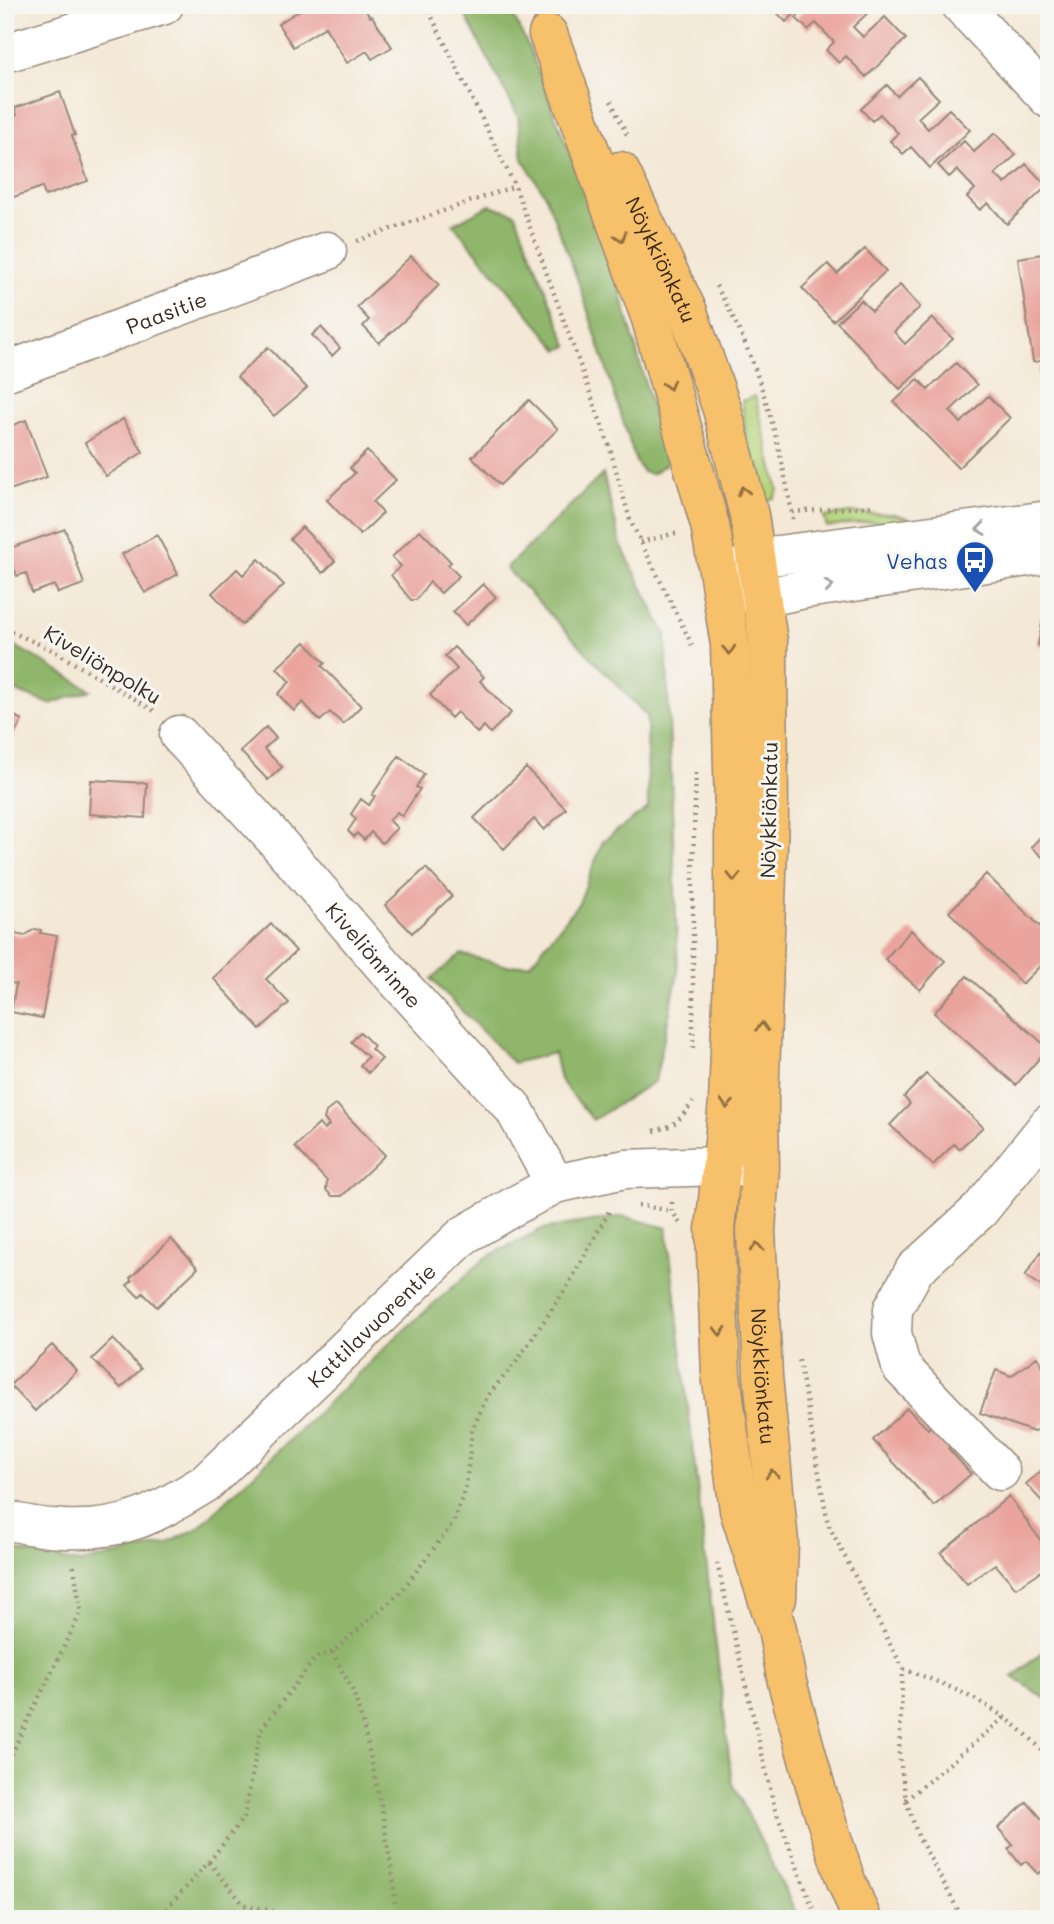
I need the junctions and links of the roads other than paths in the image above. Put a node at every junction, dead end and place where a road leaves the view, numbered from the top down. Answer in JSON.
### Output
{"nodes":[{"id":1,"x":164,"y":5,"type":"edge"},
{"id":2,"x":961,"y":5,"type":"edge"},
{"id":3,"x":542,"y":20,"type":"edge"},
{"id":4,"x":5,"y":53,"type":"edge"},
{"id":5,"x":1049,"y":99,"type":"edge"},
{"id":6,"x":327,"y":251,"type":"road end"},
{"id":7,"x":5,"y":372,"type":"edge"},
{"id":8,"x":1049,"y":520,"type":"edge"},
{"id":9,"x":1049,"y":554,"type":"edge"},
{"id":10,"x":756,"y":558,"type":"junction"},
{"id":11,"x":720,"y":582,"type":"junction"},
{"id":12,"x":762,"y":598,"type":"junction"},
{"id":13,"x":179,"y":735,"type":"road end"},
{"id":14,"x":1049,"y":1124,"type":"edge"},
{"id":15,"x":720,"y":1166,"type":"junction"},
{"id":16,"x":760,"y":1168,"type":"junction"},
{"id":17,"x":555,"y":1184,"type":"junction"},
{"id":18,"x":1000,"y":1471,"type":"dead end"},
{"id":19,"x":5,"y":1519,"type":"edge"},
{"id":20,"x":777,"y":1629,"type":"junction"},
{"id":21,"x":862,"y":1919,"type":"edge"}],
"edges":[{"from":1,"to":4,"type":"street"},
{"from":2,"to":5,"type":"street"},
{"from":10,"to":3,"type":"main road","name":"Nöykkiönkatu","one_way":true},
{"from":3,"to":11,"type":"main road","name":"Nöykkiönkatu","one_way":true},
{"from":6,"to":7,"type":"street","name":"Paasitie"},
{"from":8,"to":10,"type":"street","one_way":true},
{"from":12,"to":9,"type":"street","one_way":true},
{"from":10,"to":11,"type":"street"},
{"from":10,"to":12,"type":"main road","name":"Nöykkiönkatu"},
{"from":11,"to":12,"type":"street"},
{"from":11,"to":15,"type":"main road","name":"Nöykkiönkatu","one_way":true},
{"from":16,"to":12,"type":"main road","name":"Nöykkiönkatu","one_way":true},
{"from":13,"to":17,"type":"street","name":"Kiveliönrinne"},
{"from":14,"to":18,"type":"street"},
{"from":15,"to":16,"type":"street","name":"Kattilavuorentie"},
{"from":15,"to":17,"type":"street","name":"Kattilavuorentie"},
{"from":15,"to":20,"type":"main road","name":"Nöykkiönkatu","one_way":true},
{"from":20,"to":16,"type":"main road","name":"Nöykkiönkatu","one_way":true},
{"from":17,"to":19,"type":"street","name":"Kattilavuorentie"},
{"from":20,"to":21,"type":"main road","name":"Nöykkiönkatu"}]}
